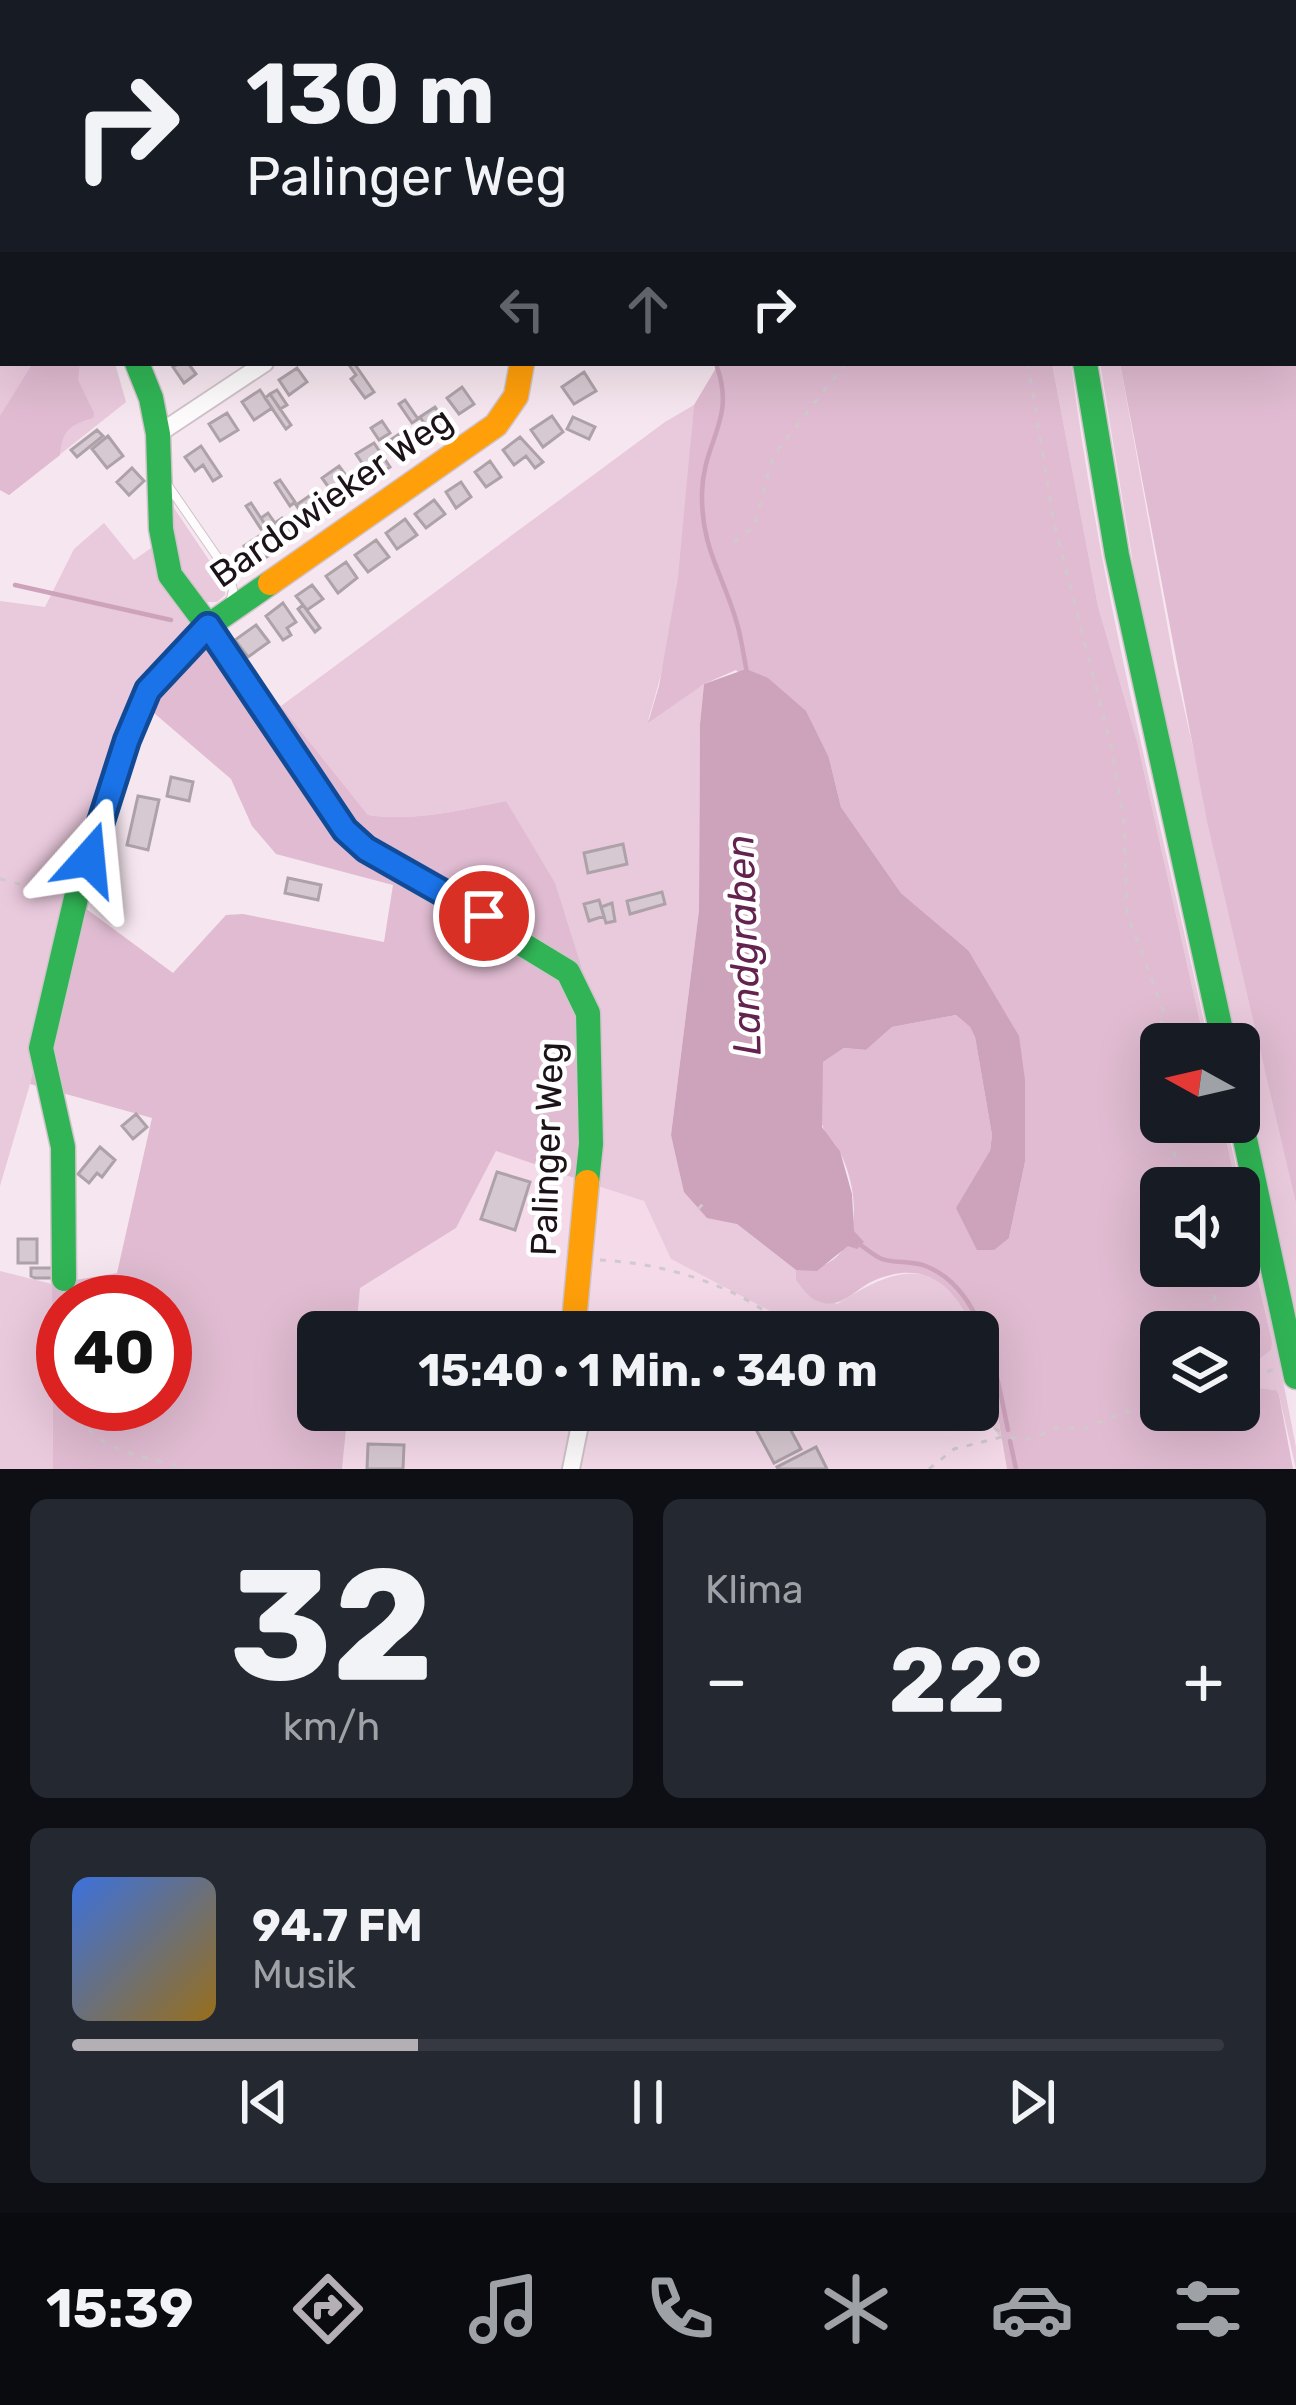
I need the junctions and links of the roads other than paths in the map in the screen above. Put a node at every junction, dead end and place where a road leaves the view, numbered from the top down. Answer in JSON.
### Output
{"nodes":[{"id":1,"x":138,"y":366,"type":"edge"},
{"id":2,"x":260,"y":366,"type":"edge"},
{"id":3,"x":522,"y":366,"type":"edge"},
{"id":4,"x":1085,"y":366,"type":"edge"},
{"id":5,"x":158,"y":434,"type":"junction"},
{"id":6,"x":162,"y":476,"type":"junction"},
{"id":7,"x":190,"y":603,"type":"junction"},
{"id":8,"x":208,"y":626,"type":"junction"},
{"id":9,"x":1219,"y":1023,"type":"edge"},
{"id":10,"x":1246,"y":1143,"type":"edge"},
{"id":11,"x":64,"y":1275,"type":"edge"},
{"id":12,"x":575,"y":1311,"type":"edge"},
{"id":13,"x":1294,"y":1370,"type":"edge"},
{"id":14,"x":579,"y":1431,"type":"edge"},
{"id":15,"x":571,"y":1469,"type":"edge"}],
"edges":[{"from":1,"to":5,"type":"street","name":"Palinger Weg"},
{"from":2,"to":5,"type":"street"},
{"from":3,"to":8,"type":"street","name":"Bardowieker Weg"},
{"from":4,"to":9,"type":"street"},
{"from":5,"to":6,"type":"street","name":"Palinger Weg"},
{"from":6,"to":7,"type":"street","name":"Palinger Weg"},
{"from":6,"to":7,"type":"lane"},
{"from":7,"to":8,"type":"street","name":"Palinger Weg"},
{"from":8,"to":11,"type":"street","name":"Bardowieker Weg"},
{"from":8,"to":12,"type":"street","name":"Palinger Weg"},
{"from":10,"to":13,"type":"street"},
{"from":14,"to":15,"type":"street"}]}
